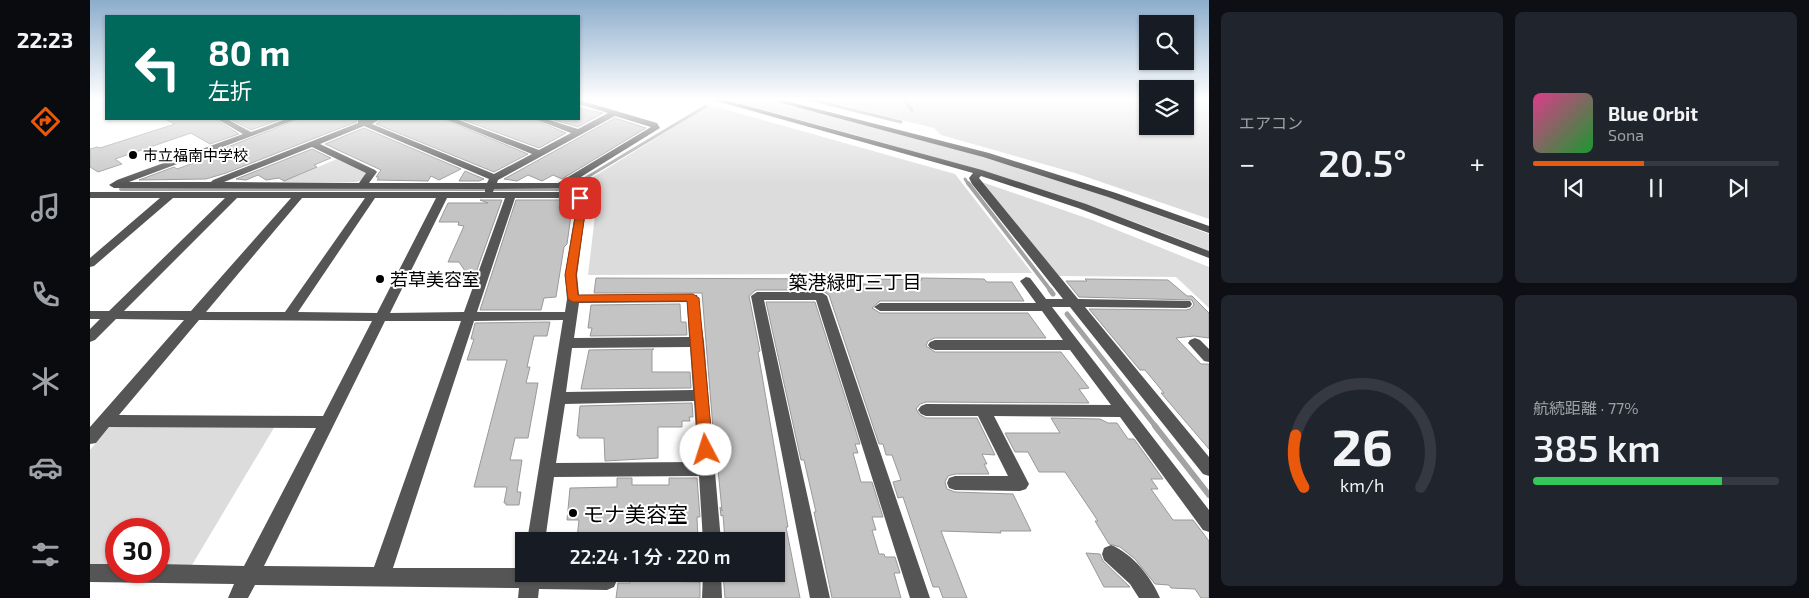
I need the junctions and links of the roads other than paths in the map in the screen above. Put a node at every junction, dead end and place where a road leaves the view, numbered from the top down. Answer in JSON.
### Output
{"nodes":[{"id":1,"x":238,"y":128,"type":"edge"},
{"id":2,"x":267,"y":128,"type":"edge"},
{"id":3,"x":352,"y":128,"type":"edge"},
{"id":4,"x":374,"y":128,"type":"edge"},
{"id":5,"x":473,"y":128,"type":"edge"},
{"id":6,"x":565,"y":128,"type":"edge"},
{"id":7,"x":586,"y":128,"type":"edge"},
{"id":8,"x":656,"y":128,"type":"edge"},
{"id":9,"x":818,"y":128,"type":"edge"},
{"id":10,"x":881,"y":128,"type":"edge"},
{"id":11,"x":578,"y":132,"type":"junction"},
{"id":12,"x":249,"y":134,"type":"junction"},
{"id":13,"x":313,"y":144,"type":"junction"},
{"id":14,"x":539,"y":153,"type":"junction"},
{"id":15,"x":978,"y":172,"type":"junction"},
{"id":16,"x":114,"y":184,"type":"junction"},
{"id":17,"x":209,"y":184,"type":"junction"},
{"id":18,"x":363,"y":184,"type":"junction"},
{"id":19,"x":490,"y":187,"type":"junction"},
{"id":20,"x":95,"y":195,"type":"edge"},
{"id":21,"x":170,"y":195,"type":"junction"},
{"id":22,"x":234,"y":195,"type":"junction"},
{"id":23,"x":299,"y":195,"type":"junction"},
{"id":24,"x":372,"y":195,"type":"junction"},
{"id":25,"x":443,"y":195,"type":"junction"},
{"id":26,"x":511,"y":195,"type":"junction"},
{"id":27,"x":90,"y":202,"type":"edge"},
{"id":28,"x":1209,"y":230,"type":"edge"},
{"id":29,"x":1209,"y":255,"type":"edge"},
{"id":30,"x":90,"y":264,"type":"edge"},
{"id":31,"x":1026,"y":281,"type":"dead end"},
{"id":32,"x":573,"y":299,"type":"junction"},
{"id":33,"x":1074,"y":304,"type":"junction"},
{"id":34,"x":1186,"y":304,"type":"dead end"},
{"id":35,"x":1044,"y":305,"type":"junction"},
{"id":36,"x":880,"y":307,"type":"dead end"},
{"id":37,"x":90,"y":314,"type":"edge"},
{"id":38,"x":113,"y":315,"type":"junction"},
{"id":39,"x":196,"y":316,"type":"junction"},
{"id":40,"x":288,"y":316,"type":"junction"},
{"id":41,"x":469,"y":316,"type":"junction"},
{"id":42,"x":571,"y":316,"type":"junction"},
{"id":43,"x":382,"y":317,"type":"junction"},
{"id":44,"x":90,"y":337,"type":"edge"},
{"id":45,"x":697,"y":342,"type":"junction"},
{"id":46,"x":567,"y":343,"type":"junction"},
{"id":47,"x":1195,"y":343,"type":"dead end"},
{"id":48,"x":936,"y":345,"type":"dead end"},
{"id":49,"x":1074,"y":345,"type":"junction"},
{"id":50,"x":1209,"y":357,"type":"edge"},
{"id":51,"x":701,"y":395,"type":"junction"},
{"id":52,"x":558,"y":398,"type":"junction"},
{"id":53,"x":926,"y":410,"type":"dead end"},
{"id":54,"x":983,"y":410,"type":"junction"},
{"id":55,"x":1124,"y":411,"type":"junction"},
{"id":56,"x":105,"y":421,"type":"junction"},
{"id":57,"x":328,"y":422,"type":"junction"},
{"id":58,"x":90,"y":438,"type":"edge"},
{"id":59,"x":708,"y":469,"type":"junction"},
{"id":60,"x":1209,"y":469,"type":"edge"},
{"id":61,"x":547,"y":470,"type":"junction"},
{"id":62,"x":955,"y":483,"type":"dead end"},
{"id":63,"x":1209,"y":524,"type":"edge"},
{"id":64,"x":537,"y":532,"type":"edge"},
{"id":65,"x":712,"y":532,"type":"edge"},
{"id":66,"x":1111,"y":554,"type":"dead end"},
{"id":67,"x":90,"y":573,"type":"edge"},
{"id":68,"x":250,"y":575,"type":"junction"},
{"id":69,"x":380,"y":577,"type":"junction"},
{"id":70,"x":568,"y":582,"type":"edge"},
{"id":71,"x":712,"y":582,"type":"edge"},
{"id":72,"x":530,"y":584,"type":"edge"},
{"id":73,"x":238,"y":598,"type":"edge"},
{"id":74,"x":712,"y":598,"type":"edge"},
{"id":75,"x":820,"y":598,"type":"edge"},
{"id":76,"x":920,"y":598,"type":"edge"},
{"id":77,"x":1150,"y":598,"type":"edge"}],
"edges":[{"from":1,"to":12,"type":"street"},
{"from":2,"to":12,"type":"street"},
{"from":3,"to":13,"type":"street"},
{"from":4,"to":19,"type":"street"},
{"from":5,"to":14,"type":"street"},
{"from":6,"to":11,"type":"street"},
{"from":7,"to":11,"type":"street"},
{"from":8,"to":19,"type":"street"},
{"from":9,"to":15,"type":"street"},
{"from":10,"to":28,"type":"street"},
{"from":11,"to":14,"type":"street"},
{"from":12,"to":16,"type":"street"},
{"from":13,"to":17,"type":"street"},
{"from":13,"to":18,"type":"street"},
{"from":14,"to":19,"type":"street"},
{"from":15,"to":29,"type":"street"},
{"from":15,"to":33,"type":"street"},
{"from":16,"to":17,"type":"street"},
{"from":16,"to":20,"type":"street"},
{"from":17,"to":18,"type":"street"},
{"from":18,"to":19,"type":"street"},
{"from":19,"to":25,"type":"street"},
{"from":19,"to":26,"type":"street"},
{"from":20,"to":21,"type":"street"},
{"from":20,"to":27,"type":"street"},
{"from":21,"to":22,"type":"street"},
{"from":21,"to":30,"type":"street"},
{"from":22,"to":23,"type":"street"},
{"from":22,"to":38,"type":"street"},
{"from":23,"to":24,"type":"street"},
{"from":23,"to":39,"type":"street"},
{"from":24,"to":25,"type":"street"},
{"from":24,"to":40,"type":"street"},
{"from":25,"to":43,"type":"street"},
{"from":26,"to":32,"type":"street"},
{"from":26,"to":41,"type":"street"},
{"from":31,"to":35,"type":"street"},
{"from":32,"to":42,"type":"street"},
{"from":32,"to":45,"type":"street"},
{"from":33,"to":34,"type":"street"},
{"from":33,"to":35,"type":"street"},
{"from":33,"to":60,"type":"street"},
{"from":35,"to":36,"type":"street"},
{"from":35,"to":49,"type":"street"},
{"from":37,"to":38,"type":"street"},
{"from":38,"to":39,"type":"street"},
{"from":38,"to":44,"type":"street"},
{"from":39,"to":40,"type":"street"},
{"from":39,"to":56,"type":"street"},
{"from":40,"to":43,"type":"street"},
{"from":41,"to":42,"type":"street"},
{"from":41,"to":43,"type":"street"},
{"from":41,"to":69,"type":"street"},
{"from":42,"to":46,"type":"street"},
{"from":43,"to":57,"type":"street"},
{"from":45,"to":46,"type":"street"},
{"from":45,"to":51,"type":"street"},
{"from":46,"to":52,"type":"street"},
{"from":47,"to":50,"type":"street"},
{"from":48,"to":49,"type":"street"},
{"from":49,"to":55,"type":"street"},
{"from":51,"to":52,"type":"street"},
{"from":51,"to":59,"type":"street"},
{"from":52,"to":61,"type":"street"},
{"from":53,"to":54,"type":"street"},
{"from":54,"to":55,"type":"street"},
{"from":54,"to":62,"type":"street"},
{"from":55,"to":63,"type":"street"},
{"from":56,"to":57,"type":"street"},
{"from":56,"to":58,"type":"street"},
{"from":57,"to":68,"type":"street"},
{"from":59,"to":61,"type":"street"},
{"from":59,"to":65,"type":"street"},
{"from":61,"to":64,"type":"street"},
{"from":66,"to":77,"type":"street"},
{"from":67,"to":68,"type":"street"},
{"from":68,"to":69,"type":"street"},
{"from":68,"to":73,"type":"street"},
{"from":69,"to":72,"type":"street"},
{"from":70,"to":72,"type":"street"},
{"from":71,"to":74,"type":"street"},
{"from":75,"to":76,"type":"street"}]}
